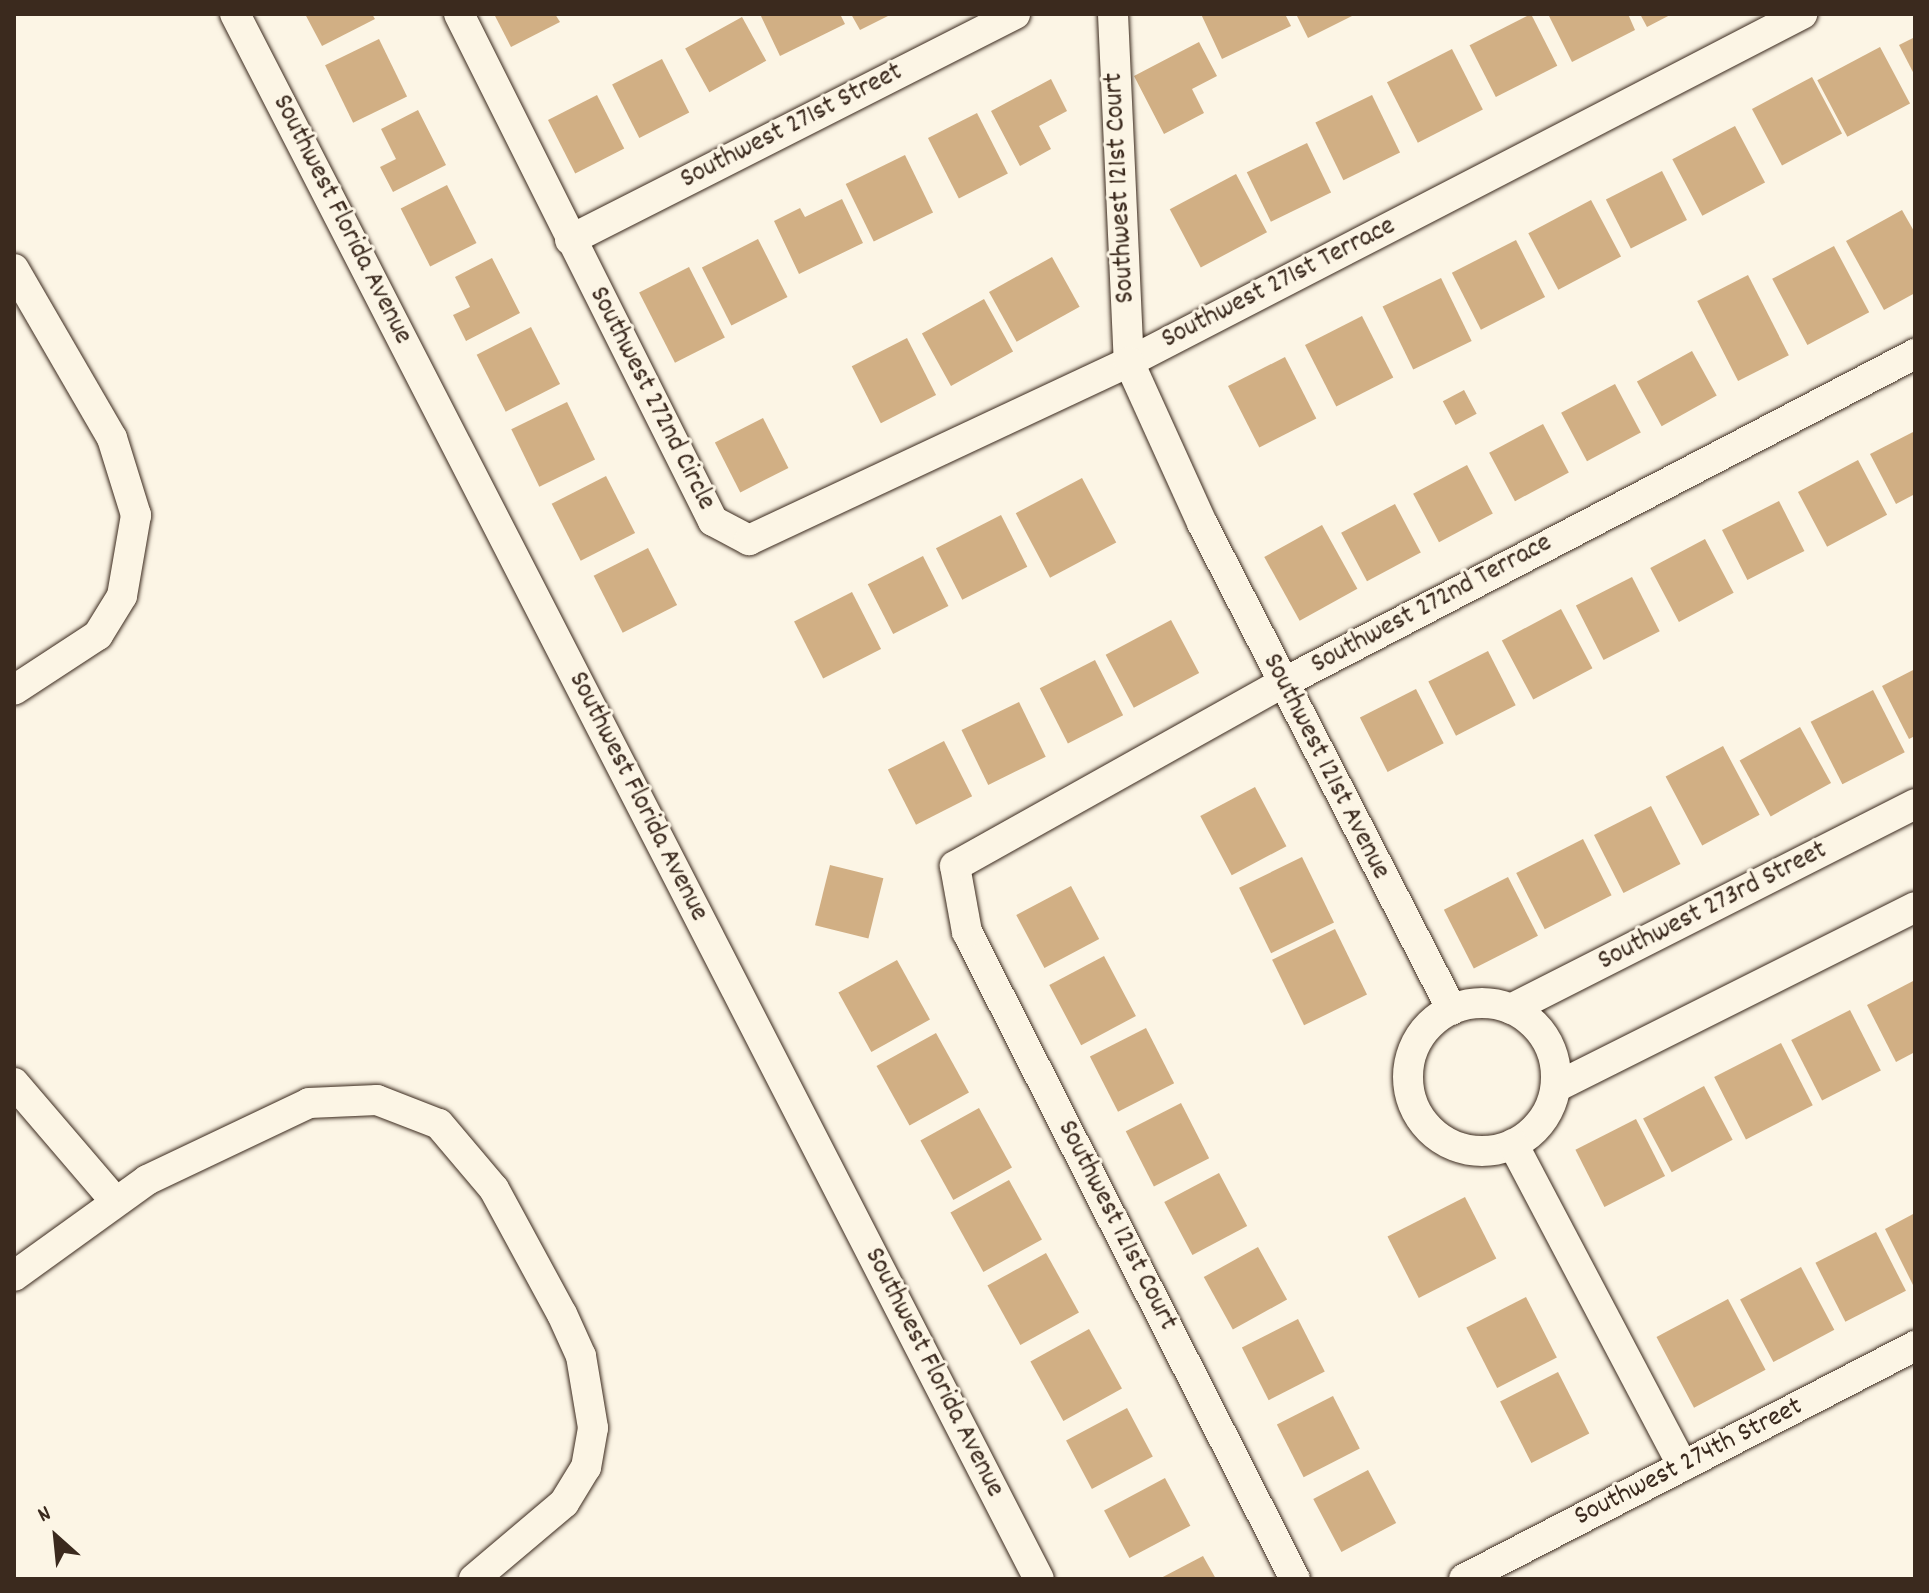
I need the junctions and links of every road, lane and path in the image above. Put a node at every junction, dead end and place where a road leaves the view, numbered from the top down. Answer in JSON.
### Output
{"nodes":[{"id":1,"x":235,"y":14,"type":"edge"},
{"id":2,"x":459,"y":14,"type":"edge"},
{"id":3,"x":1015,"y":14,"type":"edge"},
{"id":4,"x":1113,"y":14,"type":"edge"},
{"id":5,"x":1802,"y":14,"type":"edge"},
{"id":6,"x":570,"y":240,"type":"junction"},
{"id":7,"x":14,"y":269,"type":"edge"},
{"id":8,"x":1915,"y":354,"type":"edge"},
{"id":9,"x":1129,"y":362,"type":"junction"},
{"id":10,"x":749,"y":540,"type":"joint"},
{"id":11,"x":1283,"y":683,"type":"junction"},
{"id":12,"x":14,"y":690,"type":"edge"},
{"id":13,"x":1915,"y":804,"type":"edge"},
{"id":14,"x":955,"y":866,"type":"joint"},
{"id":15,"x":1915,"y":907,"type":"edge"},
{"id":16,"x":1511,"y":1009,"type":"junction"},
{"id":17,"x":1452,"y":1010,"type":"junction"},
{"id":18,"x":14,"y":1083,"type":"edge"},
{"id":19,"x":1556,"y":1087,"type":"junction"},
{"id":20,"x":1513,"y":1144,"type":"junction"},
{"id":21,"x":115,"y":1201,"type":"junction"},
{"id":22,"x":14,"y":1276,"type":"edge"},
{"id":23,"x":1915,"y":1346,"type":"edge"},
{"id":24,"x":1683,"y":1466,"type":"junction"},
{"id":25,"x":474,"y":1579,"type":"edge"},
{"id":26,"x":1039,"y":1579,"type":"edge"},
{"id":27,"x":1295,"y":1579,"type":"edge"},
{"id":28,"x":1464,"y":1579,"type":"edge"}],
"edges":[{"from":1,"to":26,"type":"street","name":"Southwest Florida Avenue"},
{"from":2,"to":6,"type":"street"},
{"from":3,"to":6,"type":"street","name":"Southwest 271st Street"},
{"from":4,"to":9,"type":"street","name":"Southwest 121st Court"},
{"from":5,"to":9,"type":"street","name":"Southwest 271st Terrace"},
{"from":6,"to":10,"type":"street","name":"Southwest 272nd Circle"},
{"from":7,"to":12,"type":"street"},
{"from":8,"to":11,"type":"street","name":"Southwest 272nd Terrace"},
{"from":9,"to":10,"type":"street","name":"Southwest 271st Terrace"},
{"from":9,"to":11,"type":"street","name":"Southwest 121st Avenue"},
{"from":11,"to":14,"type":"street","name":"Southwest 272nd Terrace"},
{"from":11,"to":17,"type":"street","name":"Southwest 121st Avenue"},
{"from":13,"to":16,"type":"street","name":"Southwest 273rd Street"},
{"from":14,"to":27,"type":"street","name":"Southwest 121st Court"},
{"from":15,"to":19,"type":"street"},
{"from":16,"to":17,"type":"street"},
{"from":16,"to":19,"type":"street"},
{"from":17,"to":20,"type":"street"},
{"from":18,"to":21,"type":"street"},
{"from":19,"to":20,"type":"street"},
{"from":20,"to":24,"type":"street"},
{"from":21,"to":22,"type":"street"},
{"from":21,"to":25,"type":"street"},
{"from":23,"to":24,"type":"street","name":"Southwest 274th Street"},
{"from":24,"to":28,"type":"street","name":"Southwest 274th Street"}]}
